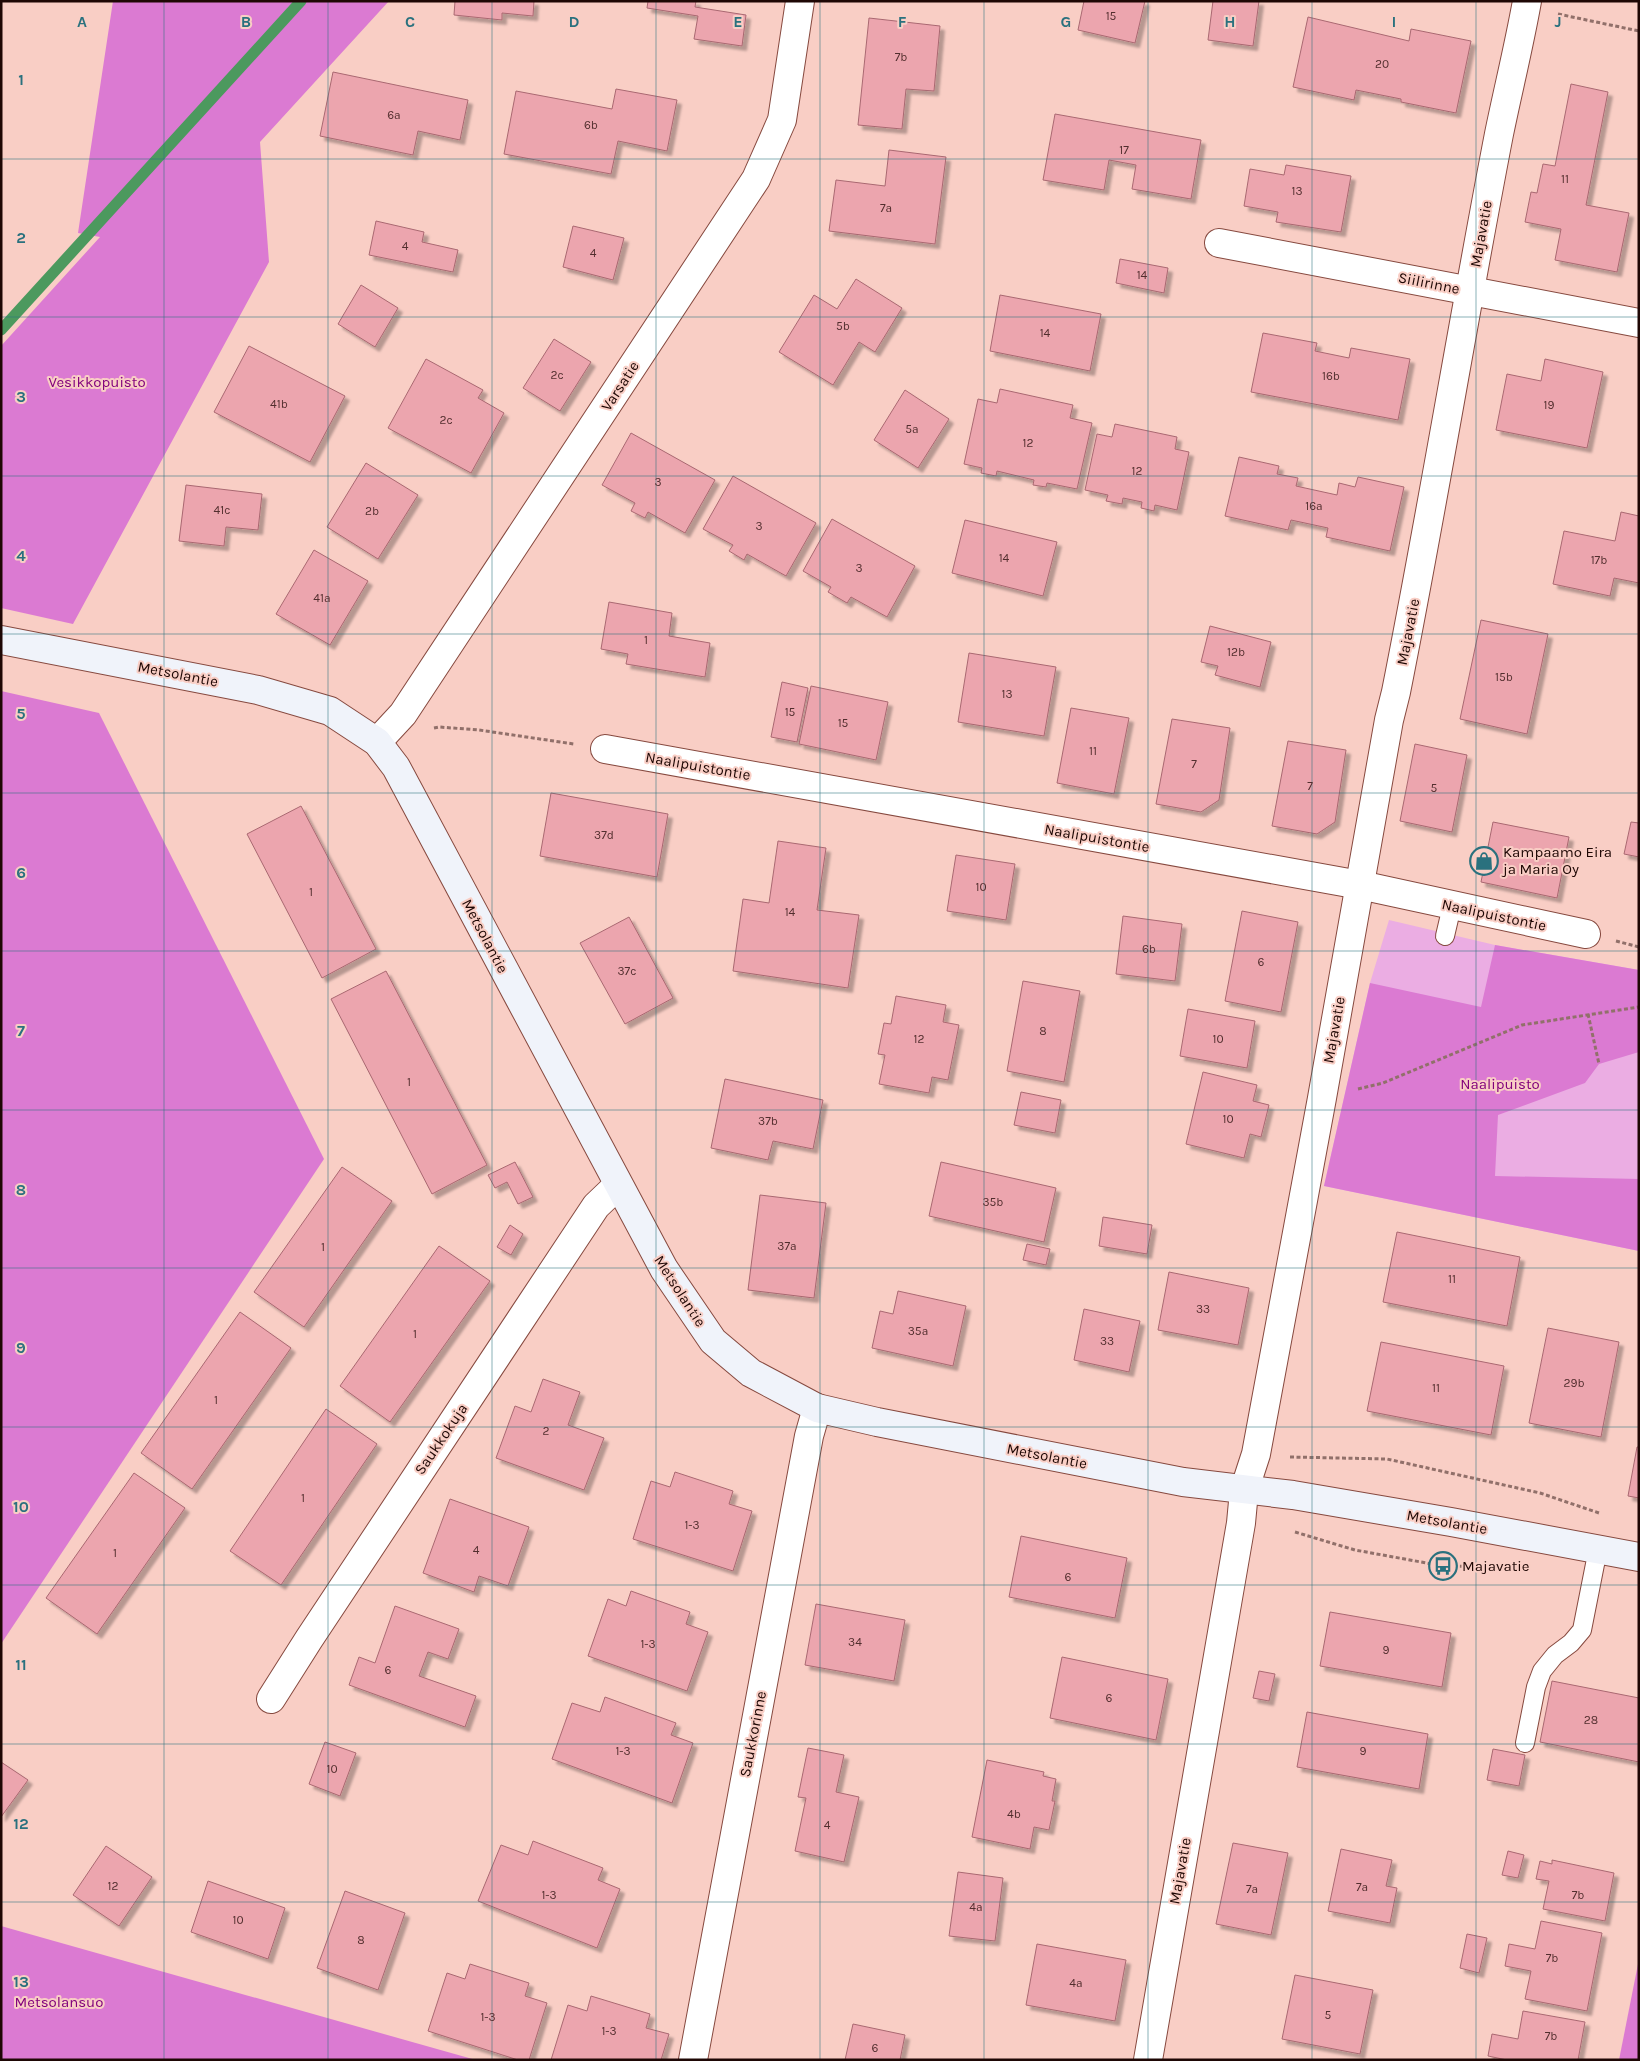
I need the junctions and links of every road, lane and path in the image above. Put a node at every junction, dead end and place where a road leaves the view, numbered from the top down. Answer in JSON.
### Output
{"nodes":[{"id":1,"x":800,"y":1,"type":"edge"},
{"id":2,"x":1526,"y":4,"type":"edge"},
{"id":3,"x":1639,"y":31,"type":"edge"},
{"id":4,"x":1219,"y":243,"type":"dead end"},
{"id":5,"x":1471,"y":290,"type":"junction"},
{"id":6,"x":1639,"y":323,"type":"edge"},
{"id":7,"x":1,"y":640,"type":"edge"},
{"id":8,"x":403,"y":714,"type":"junction"},
{"id":9,"x":377,"y":742,"type":"junction"},
{"id":10,"x":605,"y":749,"type":"joint"},
{"id":11,"x":1360,"y":885,"type":"junction"},
{"id":12,"x":1452,"y":906,"type":"junction"},
{"id":13,"x":1586,"y":934,"type":"dead end"},
{"id":14,"x":1445,"y":936,"type":"dead end"},
{"id":15,"x":1639,"y":1007,"type":"edge"},
{"id":16,"x":1588,"y":1014,"type":"junction"},
{"id":17,"x":1599,"y":1064,"type":"dead end"},
{"id":18,"x":1322,"y":1098,"type":"junction"},
{"id":19,"x":618,"y":1186,"type":"junction"},
{"id":20,"x":817,"y":1408,"type":"junction"},
{"id":21,"x":1256,"y":1454,"type":"junction"},
{"id":22,"x":1244,"y":1491,"type":"junction"},
{"id":23,"x":1601,"y":1514,"type":"dead end"},
{"id":24,"x":1241,"y":1523,"type":"junction"},
{"id":25,"x":1598,"y":1549,"type":"junction"},
{"id":26,"x":1639,"y":1557,"type":"edge"},
{"id":27,"x":1508,"y":1568,"type":"dead end"},
{"id":28,"x":271,"y":1699,"type":"dead end"},
{"id":29,"x":1525,"y":1743,"type":"dead end"},
{"id":30,"x":693,"y":2060,"type":"edge"},
{"id":31,"x":1148,"y":2060,"type":"edge"}],
"edges":[{"from":1,"to":8,"type":"street","name":"Varsatie"},
{"from":2,"to":3,"type":"path"},
{"from":2,"to":5,"type":"street","name":"Majavatie"},
{"from":4,"to":5,"type":"street","name":"Siilirinne"},
{"from":5,"to":6,"type":"street","name":"Siilirinne"},
{"from":5,"to":11,"type":"street","name":"Majavatie"},
{"from":7,"to":9,"type":"street","name":"Metsolantie"},
{"from":8,"to":9,"type":"street","name":"Varsatie"},
{"from":8,"to":10,"type":"path"},
{"from":9,"to":19,"type":"street","name":"Metsolantie"},
{"from":10,"to":11,"type":"street","name":"Naalipuistontie"},
{"from":11,"to":12,"type":"street","name":"Naalipuistontie"},
{"from":11,"to":18,"type":"street","name":"Majavatie"},
{"from":12,"to":13,"type":"street","name":"Naalipuistontie"},
{"from":12,"to":14,"type":"lane"},
{"from":15,"to":16,"type":"path"},
{"from":16,"to":17,"type":"path"},
{"from":16,"to":18,"type":"path"},
{"from":18,"to":21,"type":"street","name":"Majavatie"},
{"from":19,"to":20,"type":"street","name":"Metsolantie"},
{"from":19,"to":28,"type":"street","name":"Saukkokuja"},
{"from":20,"to":22,"type":"street","name":"Metsolantie"},
{"from":20,"to":30,"type":"street","name":"Saukkorinne"},
{"from":21,"to":22,"type":"street","name":"Majavatie"},
{"from":21,"to":23,"type":"path"},
{"from":22,"to":24,"type":"street","name":"Majavatie"},
{"from":22,"to":25,"type":"street","name":"Metsolantie"},
{"from":24,"to":27,"type":"path"},
{"from":24,"to":31,"type":"street","name":"Majavatie"},
{"from":25,"to":26,"type":"street","name":"Metsolantie"},
{"from":25,"to":29,"type":"lane"}]}
